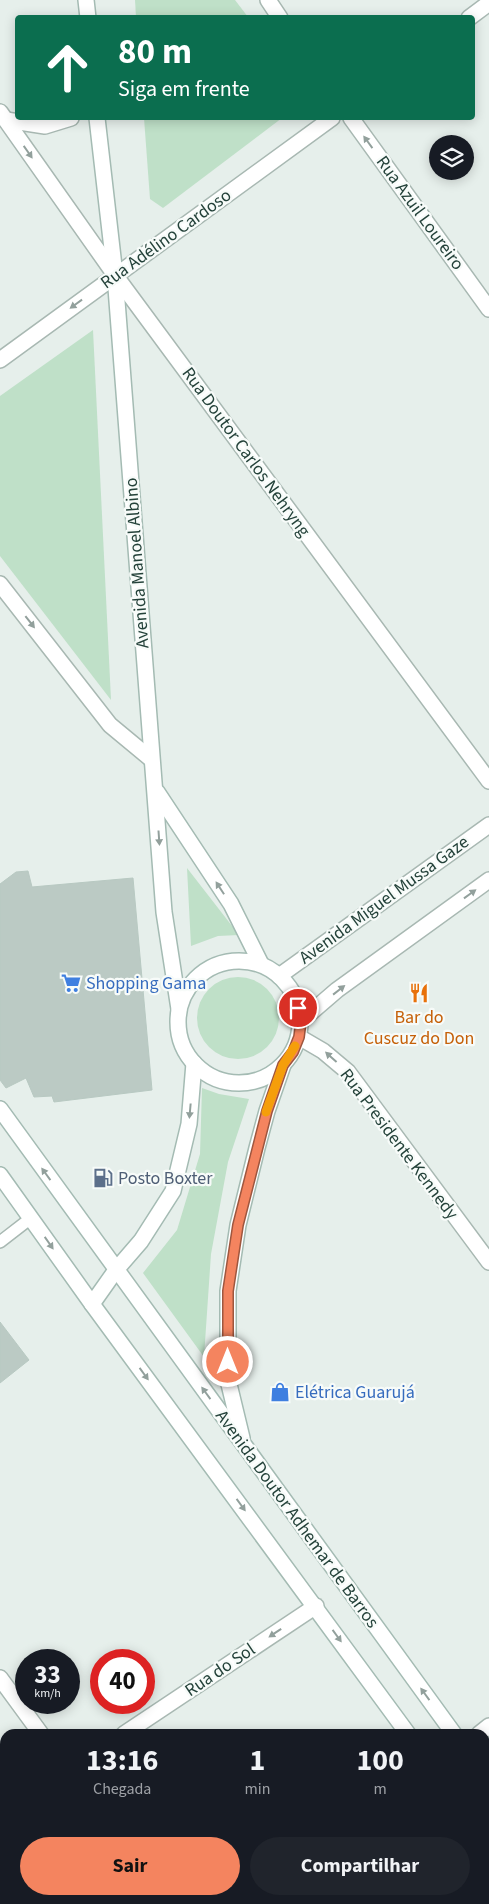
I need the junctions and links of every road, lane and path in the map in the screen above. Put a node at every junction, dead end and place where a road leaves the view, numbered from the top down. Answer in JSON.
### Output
{"nodes":[{"id":1,"x":86,"y":0,"type":"edge"},
{"id":2,"x":268,"y":0,"type":"edge"},
{"id":3,"x":489,"y":2,"type":"edge"},
{"id":4,"x":88,"y":15,"type":"edge"},
{"id":5,"x":278,"y":15,"type":"edge"},
{"id":6,"x":472,"y":15,"type":"edge"},
{"id":7,"x":3,"y":116,"type":"edge"},
{"id":8,"x":20,"y":120,"type":"edge"},
{"id":9,"x":64,"y":120,"type":"edge"},
{"id":10,"x":97,"y":120,"type":"edge"},
{"id":11,"x":329,"y":120,"type":"edge"},
{"id":12,"x":352,"y":120,"type":"edge"},
{"id":13,"x":115,"y":276,"type":"junction"},
{"id":14,"x":489,"y":310,"type":"edge"},
{"id":15,"x":0,"y":360,"type":"edge"},
{"id":16,"x":0,"y":584,"type":"edge"},
{"id":17,"x":151,"y":759,"type":"junction"},
{"id":18,"x":489,"y":781,"type":"edge"},
{"id":19,"x":156,"y":790,"type":"junction"},
{"id":20,"x":489,"y":825,"type":"edge"},
{"id":21,"x":489,"y":880,"type":"edge"},
{"id":22,"x":261,"y":964,"type":"junction"},
{"id":23,"x":279,"y":976,"type":"junction"},
{"id":24,"x":179,"y":1009,"type":"junction"},
{"id":25,"x":301,"y":1021,"type":"junction"},
{"id":26,"x":299,"y":1037,"type":"junction"},
{"id":27,"x":194,"y":1062,"type":"junction"},
{"id":28,"x":283,"y":1065,"type":"junction"},
{"id":29,"x":0,"y":1109,"type":"edge"},
{"id":30,"x":0,"y":1175,"type":"edge"},
{"id":31,"x":31,"y":1218,"type":"junction"},
{"id":32,"x":0,"y":1242,"type":"edge"},
{"id":33,"x":489,"y":1262,"type":"edge"},
{"id":34,"x":116,"y":1270,"type":"junction"},
{"id":35,"x":92,"y":1304,"type":"junction"},
{"id":36,"x":243,"y":1445,"type":"junction"},
{"id":37,"x":316,"y":1606,"type":"junction"},
{"id":38,"x":0,"y":1678,"type":"edge"},
{"id":39,"x":37,"y":1729,"type":"edge"},
{"id":40,"x":132,"y":1729,"type":"edge"},
{"id":41,"x":404,"y":1729,"type":"edge"},
{"id":42,"x":450,"y":1729,"type":"edge"}],
"edges":[{"from":1,"to":4,"type":"street"},
{"from":2,"to":5,"type":"street"},
{"from":3,"to":6,"type":"street"},
{"from":7,"to":13,"type":"street","name":"Rua Doutor Carlos Nehryng","one_way":true},
{"from":8,"to":9,"type":"street","name":"Rua Doutor Carlos Nehryng"},
{"from":10,"to":13,"type":"street","name":"Avenida Manoel Albino"},
{"from":11,"to":13,"type":"street","name":"Rua Adélino Cardoso"},
{"from":14,"to":12,"type":"street","name":"Rua Azuil Loureiro","one_way":true},
{"from":13,"to":15,"type":"street","name":"Rua Adélino Cardoso","one_way":true},
{"from":13,"to":17,"type":"street","name":"Avenida Manoel Albino"},
{"from":13,"to":18,"type":"street","name":"Rua Doutor Carlos Nehryng"},
{"from":16,"to":17,"type":"street","one_way":true},
{"from":17,"to":19,"type":"street","name":"Avenida Manoel Albino"},
{"from":22,"to":19,"type":"street","one_way":true},
{"from":19,"to":24,"type":"street","name":"Avenida Manoel Albino","one_way":true},
{"from":20,"to":23,"type":"street","name":"Avenida Miguel Mussa Gaze"},
{"from":25,"to":21,"type":"street","one_way":true},
{"from":22,"to":23,"type":"street"},
{"from":22,"to":24,"type":"street"},
{"from":23,"to":25,"type":"street"},
{"from":24,"to":27,"type":"street"},
{"from":25,"to":26,"type":"street"},
{"from":26,"to":28,"type":"street"},
{"from":33,"to":26,"type":"street","name":"Rua Presidente Kennedy","one_way":true},
{"from":27,"to":28,"type":"street"},
{"from":27,"to":34,"type":"street","one_way":true},
{"from":28,"to":36,"type":"street"},
{"from":34,"to":29,"type":"street","name":"Avenida Doutor Adhemar de Barros","one_way":true},
{"from":30,"to":31,"type":"street","name":"Avenida Doutor Adhemar de Barros"},
{"from":31,"to":32,"type":"lane"},
{"from":31,"to":35,"type":"street","name":"Avenida Doutor Adhemar de Barros","one_way":true},
{"from":34,"to":35,"type":"street"},
{"from":36,"to":34,"type":"street","name":"Avenida Doutor Adhemar de Barros","one_way":true},
{"from":35,"to":37,"type":"street","name":"Avenida Doutor Adhemar de Barros","one_way":true},
{"from":42,"to":36,"type":"street","name":"Avenida Doutor Adhemar de Barros","one_way":true},
{"from":37,"to":40,"type":"street","name":"Rua do Sol","one_way":true},
{"from":37,"to":41,"type":"street","name":"Avenida Doutor Adhemar de Barros","one_way":true},
{"from":38,"to":39,"type":"street"}]}
